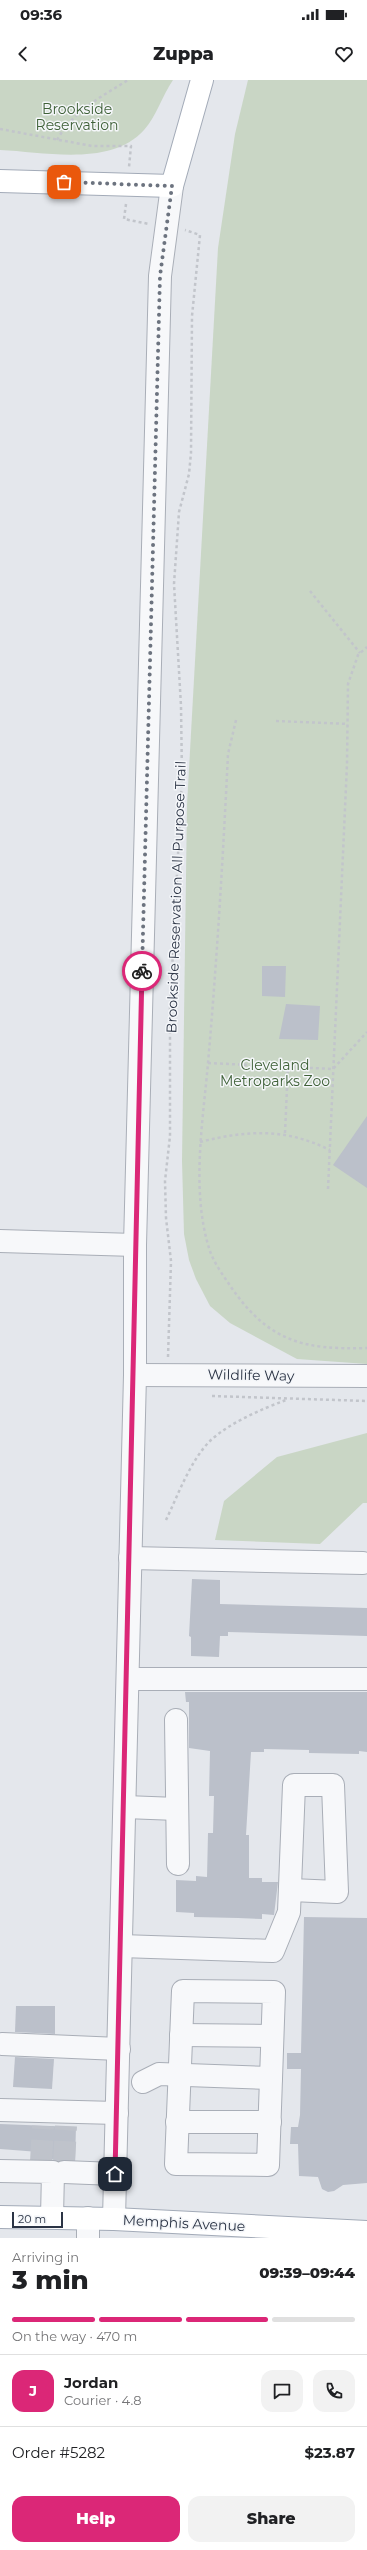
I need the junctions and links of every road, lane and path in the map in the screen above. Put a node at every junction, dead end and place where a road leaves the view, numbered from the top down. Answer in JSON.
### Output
{"nodes":[{"id":1,"x":128,"y":80,"type":"edge"},
{"id":2,"x":202,"y":80,"type":"edge"},
{"id":3,"x":0,"y":129,"type":"edge"},
{"id":4,"x":57,"y":140,"type":"junction"},
{"id":5,"x":131,"y":146,"type":"dead end"},
{"id":6,"x":0,"y":180,"type":"edge"},
{"id":7,"x":172,"y":186,"type":"junction"},
{"id":8,"x":126,"y":210,"type":"dead end"},
{"id":9,"x":139,"y":222,"type":"dead end"},
{"id":10,"x":187,"y":230,"type":"dead end"},
{"id":11,"x":310,"y":591,"type":"dead end"},
{"id":12,"x":367,"y":647,"type":"edge"},
{"id":13,"x":360,"y":653,"type":"junction"},
{"id":14,"x":236,"y":720,"type":"dead end"},
{"id":15,"x":276,"y":721,"type":"dead end"},
{"id":16,"x":348,"y":724,"type":"junction"},
{"id":17,"x":367,"y":1032,"type":"edge"},
{"id":18,"x":208,"y":1063,"type":"junction"},
{"id":19,"x":288,"y":1066,"type":"junction"},
{"id":20,"x":333,"y":1069,"type":"junction"},
{"id":21,"x":285,"y":1133,"type":"junction"},
{"id":22,"x":200,"y":1142,"type":"junction"},
{"id":23,"x":330,"y":1150,"type":"junction"},
{"id":24,"x":328,"y":1189,"type":"dead end"},
{"id":25,"x":0,"y":1240,"type":"edge"},
{"id":26,"x":135,"y":1245,"type":"junction"},
{"id":27,"x":367,"y":1348,"type":"edge"},
{"id":28,"x":168,"y":1358,"type":"dead end"},
{"id":29,"x":135,"y":1375,"type":"junction"},
{"id":30,"x":367,"y":1376,"type":"edge"},
{"id":31,"x":206,"y":1396,"type":"dead end"},
{"id":32,"x":288,"y":1399,"type":"junction"},
{"id":33,"x":367,"y":1400,"type":"edge"},
{"id":34,"x":166,"y":1520,"type":"dead end"},
{"id":35,"x":130,"y":1558,"type":"junction"},
{"id":36,"x":363,"y":1564,"type":"dead end"},
{"id":37,"x":128,"y":1679,"type":"junction"},
{"id":38,"x":367,"y":1680,"type":"edge"},
{"id":39,"x":176,"y":1720,"type":"dead end"},
{"id":40,"x":125,"y":1807,"type":"junction"},
{"id":41,"x":177,"y":1809,"type":"junction"},
{"id":42,"x":178,"y":1864,"type":"dead end"},
{"id":43,"x":291,"y":1890,"type":"junction"},
{"id":44,"x":121,"y":1946,"type":"junction"},
{"id":45,"x":181,"y":2035,"type":"junction"},
{"id":46,"x":272,"y":2036,"type":"junction"},
{"id":47,"x":2,"y":2044,"type":"dead end"},
{"id":48,"x":118,"y":2049,"type":"junction"},
{"id":49,"x":271,"y":2078,"type":"junction"},
{"id":50,"x":118,"y":2080,"type":"junction"},
{"id":51,"x":178,"y":2083,"type":"junction"},
{"id":52,"x":0,"y":2110,"type":"edge"},
{"id":53,"x":117,"y":2113,"type":"junction"},
{"id":54,"x":177,"y":2122,"type":"junction"},
{"id":55,"x":270,"y":2122,"type":"junction"},
{"id":56,"x":53,"y":2167,"type":"junction"},
{"id":57,"x":0,"y":2171,"type":"edge"},
{"id":58,"x":115,"y":2174,"type":"junction"},
{"id":59,"x":0,"y":2217,"type":"edge"},
{"id":60,"x":52,"y":2217,"type":"junction"},
{"id":61,"x":114,"y":2219,"type":"junction"},
{"id":62,"x":88,"y":2228,"type":"edge"},
{"id":63,"x":367,"y":2232,"type":"edge"}],
"edges":[{"from":1,"to":4,"type":"path"},
{"from":2,"to":7,"type":"main road"},
{"from":3,"to":4,"type":"path"},
{"from":4,"to":5,"type":"path"},
{"from":6,"to":7,"type":"main road"},
{"from":7,"to":26,"type":"street"},
{"from":8,"to":9,"type":"path"},
{"from":10,"to":28,"type":"path","name":"Brookside Reservation All Purpose Trail"},
{"from":11,"to":13,"type":"path"},
{"from":12,"to":13,"type":"path"},
{"from":13,"to":16,"type":"path"},
{"from":14,"to":18,"type":"path"},
{"from":15,"to":16,"type":"path"},
{"from":16,"to":20,"type":"path"},
{"from":17,"to":20,"type":"path"},
{"from":18,"to":19,"type":"path"},
{"from":18,"to":22,"type":"path"},
{"from":19,"to":20,"type":"path"},
{"from":19,"to":21,"type":"path"},
{"from":20,"to":23,"type":"path"},
{"from":21,"to":22,"type":"path"},
{"from":21,"to":23,"type":"path"},
{"from":22,"to":27,"type":"path"},
{"from":23,"to":24,"type":"path"},
{"from":25,"to":26,"type":"street"},
{"from":26,"to":29,"type":"street"},
{"from":29,"to":30,"type":"street","name":"Wildlife Way"},
{"from":29,"to":35,"type":"street"},
{"from":31,"to":32,"type":"path"},
{"from":32,"to":33,"type":"path"},
{"from":32,"to":34,"type":"path"},
{"from":35,"to":36,"type":"street"},
{"from":35,"to":37,"type":"street"},
{"from":37,"to":38,"type":"street"},
{"from":37,"to":40,"type":"street"},
{"from":39,"to":41,"type":"street"},
{"from":40,"to":41,"type":"street"},
{"from":40,"to":44,"type":"street"},
{"from":41,"to":42,"type":"street"},
{"from":43,"to":43,"type":"street"},
{"from":43,"to":44,"type":"street"},
{"from":44,"to":48,"type":"street"},
{"from":45,"to":46,"type":"street"},
{"from":45,"to":46,"type":"street"},
{"from":45,"to":51,"type":"street"},
{"from":46,"to":49,"type":"street"},
{"from":47,"to":48,"type":"street"},
{"from":48,"to":50,"type":"street"},
{"from":49,"to":51,"type":"street"},
{"from":49,"to":55,"type":"street"},
{"from":50,"to":51,"type":"street"},
{"from":50,"to":53,"type":"street"},
{"from":51,"to":54,"type":"street"},
{"from":52,"to":53,"type":"street"},
{"from":53,"to":58,"type":"street"},
{"from":54,"to":55,"type":"street"},
{"from":54,"to":55,"type":"street"},
{"from":56,"to":57,"type":"street"},
{"from":56,"to":58,"type":"street"},
{"from":56,"to":60,"type":"street"},
{"from":58,"to":61,"type":"street"},
{"from":59,"to":60,"type":"main road","name":"Memphis Avenue"},
{"from":60,"to":62,"type":"main road","name":"Memphis Avenue"},
{"from":61,"to":62,"type":"main road","name":"Memphis Avenue"},
{"from":61,"to":63,"type":"main road","name":"Memphis Avenue"}]}
